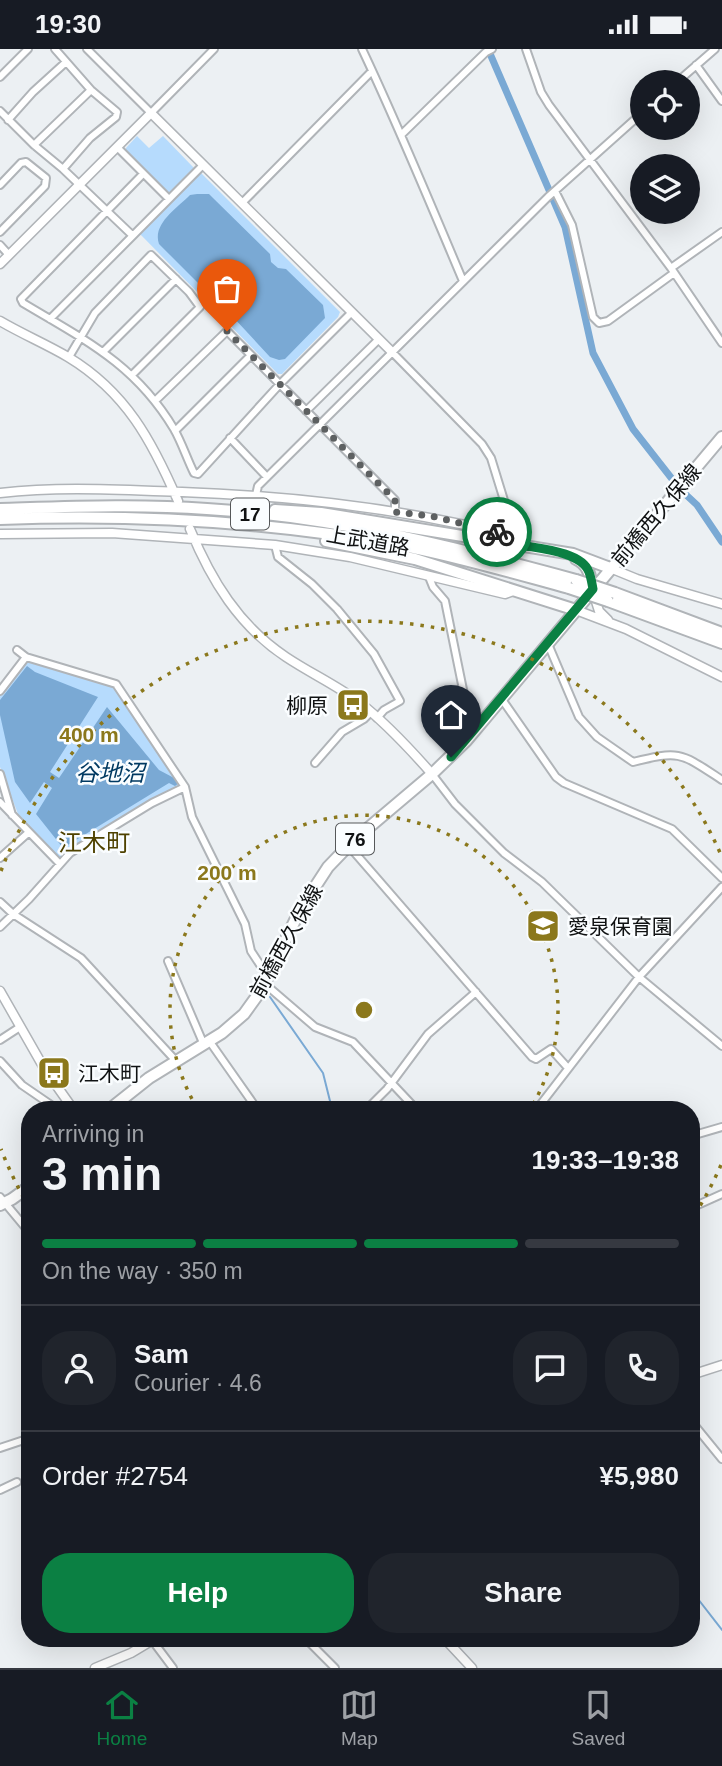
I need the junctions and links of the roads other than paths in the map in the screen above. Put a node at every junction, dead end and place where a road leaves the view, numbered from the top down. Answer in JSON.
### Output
{"nodes":[{"id":1,"x":28,"y":49,"type":"edge"},
{"id":2,"x":55,"y":49,"type":"edge"},
{"id":3,"x":87,"y":49,"type":"edge"},
{"id":4,"x":214,"y":49,"type":"edge"},
{"id":5,"x":362,"y":49,"type":"edge"},
{"id":6,"x":526,"y":49,"type":"edge"},
{"id":7,"x":715,"y":49,"type":"edge"},
{"id":8,"x":488,"y":50,"type":"edge"},
{"id":9,"x":66,"y":62,"type":"junction"},
{"id":10,"x":696,"y":65,"type":"junction"},
{"id":11,"x":690,"y":70,"type":"edge"},
{"id":12,"x":372,"y":71,"type":"junction"},
{"id":13,"x":0,"y":77,"type":"edge"},
{"id":14,"x":91,"y":90,"type":"junction"},
{"id":15,"x":722,"y":101,"type":"edge"},
{"id":16,"x":0,"y":111,"type":"edge"},
{"id":17,"x":151,"y":113,"type":"junction"},
{"id":18,"x":8,"y":120,"type":"junction"},
{"id":19,"x":630,"y":124,"type":"edge"},
{"id":20,"x":401,"y":135,"type":"junction"},
{"id":21,"x":34,"y":145,"type":"junction"},
{"id":22,"x":117,"y":147,"type":"junction"},
{"id":23,"x":590,"y":159,"type":"junction"},
{"id":24,"x":203,"y":165,"type":"junction"},
{"id":25,"x":63,"y":169,"type":"junction"},
{"id":26,"x":143,"y":174,"type":"junction"},
{"id":27,"x":0,"y":185,"type":"edge"},
{"id":28,"x":80,"y":185,"type":"junction"},
{"id":29,"x":555,"y":191,"type":"junction"},
{"id":30,"x":169,"y":199,"type":"junction"},
{"id":31,"x":242,"y":203,"type":"junction"},
{"id":32,"x":107,"y":211,"type":"junction"},
{"id":33,"x":0,"y":232,"type":"edge"},
{"id":34,"x":722,"y":232,"type":"edge"},
{"id":35,"x":132,"y":235,"type":"junction"},
{"id":36,"x":0,"y":246,"type":"edge"},
{"id":37,"x":9,"y":255,"type":"junction"},
{"id":38,"x":0,"y":264,"type":"edge"},
{"id":39,"x":673,"y":270,"type":"junction"},
{"id":40,"x":176,"y":279,"type":"junction"},
{"id":41,"x":463,"y":281,"type":"junction"},
{"id":42,"x":351,"y":313,"type":"junction"},
{"id":43,"x":50,"y":319,"type":"junction"},
{"id":44,"x":0,"y":321,"type":"edge"},
{"id":45,"x":81,"y":337,"type":"junction"},
{"id":46,"x":378,"y":340,"type":"junction"},
{"id":47,"x":722,"y":343,"type":"edge"},
{"id":48,"x":104,"y":351,"type":"junction"},
{"id":49,"x":391,"y":352,"type":"junction"},
{"id":50,"x":251,"y":355,"type":"junction"},
{"id":51,"x":69,"y":357,"type":"junction"},
{"id":52,"x":132,"y":375,"type":"junction"},
{"id":53,"x":280,"y":384,"type":"junction"},
{"id":54,"x":155,"y":401,"type":"junction"},
{"id":55,"x":306,"y":411,"type":"junction"},
{"id":56,"x":319,"y":425,"type":"junction"},
{"id":57,"x":175,"y":431,"type":"junction"},
{"id":58,"x":722,"y":437,"type":"edge"},
{"id":59,"x":230,"y":438,"type":"junction"},
{"id":60,"x":267,"y":477,"type":"junction"},
{"id":61,"x":174,"y":492,"type":"junction"},
{"id":62,"x":0,"y":493,"type":"edge"},
{"id":63,"x":256,"y":495,"type":"junction"},
{"id":64,"x":178,"y":501,"type":"dead end"},
{"id":65,"x":0,"y":509,"type":"edge"},
{"id":66,"x":209,"y":509,"type":"junction"},
{"id":67,"x":395,"y":512,"type":"junction"},
{"id":68,"x":0,"y":519,"type":"edge"},
{"id":69,"x":221,"y":522,"type":"junction"},
{"id":70,"x":190,"y":529,"type":"dead end"},
{"id":71,"x":0,"y":534,"type":"edge"},
{"id":72,"x":507,"y":534,"type":"junction"},
{"id":73,"x":195,"y":541,"type":"junction"},
{"id":74,"x":275,"y":545,"type":"junction"},
{"id":75,"x":526,"y":546,"type":"junction"},
{"id":76,"x":557,"y":551,"type":"junction"},
{"id":77,"x":610,"y":568,"type":"junction"},
{"id":78,"x":429,"y":577,"type":"junction"},
{"id":79,"x":572,"y":584,"type":"junction"},
{"id":80,"x":593,"y":589,"type":"junction"},
{"id":81,"x":513,"y":591,"type":"junction"},
{"id":82,"x":612,"y":597,"type":"junction"},
{"id":83,"x":722,"y":604,"type":"edge"},
{"id":84,"x":576,"y":610,"type":"junction"},
{"id":85,"x":626,"y":629,"type":"junction"},
{"id":86,"x":722,"y":633,"type":"edge"},
{"id":87,"x":548,"y":642,"type":"junction"},
{"id":88,"x":722,"y":643,"type":"edge"},
{"id":89,"x":18,"y":650,"type":"dead end"},
{"id":90,"x":26,"y":657,"type":"junction"},
{"id":91,"x":722,"y":677,"type":"edge"},
{"id":92,"x":0,"y":691,"type":"edge"},
{"id":93,"x":502,"y":698,"type":"junction"},
{"id":94,"x":374,"y":715,"type":"junction"},
{"id":95,"x":475,"y":731,"type":"junction"},
{"id":96,"x":315,"y":763,"type":"dead end"},
{"id":97,"x":0,"y":773,"type":"edge"},
{"id":98,"x":432,"y":774,"type":"junction"},
{"id":99,"x":722,"y":780,"type":"edge"},
{"id":100,"x":185,"y":787,"type":"junction"},
{"id":101,"x":0,"y":802,"type":"edge"},
{"id":102,"x":12,"y":817,"type":"junction"},
{"id":103,"x":28,"y":833,"type":"junction"},
{"id":104,"x":348,"y":845,"type":"junction"},
{"id":105,"x":0,"y":857,"type":"edge"},
{"id":106,"x":60,"y":864,"type":"junction"},
{"id":107,"x":722,"y":878,"type":"edge"},
{"id":108,"x":722,"y":887,"type":"edge"},
{"id":109,"x":0,"y":902,"type":"edge"},
{"id":110,"x":13,"y":914,"type":"junction"},
{"id":111,"x":0,"y":927,"type":"edge"},
{"id":112,"x":168,"y":961,"type":"dead end"},
{"id":113,"x":639,"y":977,"type":"junction"},
{"id":114,"x":267,"y":980,"type":"junction"},
{"id":115,"x":0,"y":991,"type":"edge"},
{"id":116,"x":476,"y":992,"type":"junction"},
{"id":117,"x":20,"y":1027,"type":"junction"},
{"id":118,"x":0,"y":1041,"type":"edge"},
{"id":119,"x":207,"y":1043,"type":"junction"},
{"id":120,"x":722,"y":1046,"type":"edge"},
{"id":121,"x":0,"y":1061,"type":"edge"},
{"id":122,"x":176,"y":1061,"type":"junction"},
{"id":123,"x":568,"y":1068,"type":"junction"},
{"id":124,"x":390,"y":1084,"type":"junction"},
{"id":125,"x":47,"y":1101,"type":"edge"},
{"id":126,"x":67,"y":1101,"type":"edge"},
{"id":127,"x":120,"y":1101,"type":"edge"},
{"id":128,"x":251,"y":1101,"type":"edge"},
{"id":129,"x":375,"y":1101,"type":"edge"},
{"id":130,"x":408,"y":1101,"type":"edge"},
{"id":131,"x":543,"y":1101,"type":"edge"},
{"id":132,"x":722,"y":1127,"type":"edge"},
{"id":133,"x":700,"y":1133,"type":"edge"},
{"id":134,"x":21,"y":1191,"type":"edge"},
{"id":135,"x":722,"y":1193,"type":"edge"},
{"id":136,"x":2,"y":1202,"type":"edge"},
{"id":137,"x":700,"y":1204,"type":"edge"},
{"id":138,"x":21,"y":1223,"type":"edge"},
{"id":139,"x":722,"y":1366,"type":"edge"},
{"id":140,"x":700,"y":1372,"type":"edge"},
{"id":141,"x":700,"y":1432,"type":"edge"},
{"id":142,"x":21,"y":1441,"type":"edge"},
{"id":143,"x":0,"y":1448,"type":"edge"},
{"id":144,"x":722,"y":1459,"type":"edge"},
{"id":145,"x":17,"y":1482,"type":"dead end"},
{"id":146,"x":0,"y":1489,"type":"edge"},
{"id":147,"x":141,"y":1647,"type":"edge"},
{"id":148,"x":159,"y":1647,"type":"edge"},
{"id":149,"x":314,"y":1647,"type":"edge"},
{"id":150,"x":452,"y":1647,"type":"edge"},
{"id":151,"x":95,"y":1668,"type":"edge"},
{"id":152,"x":173,"y":1668,"type":"edge"},
{"id":153,"x":335,"y":1668,"type":"edge"},
{"id":154,"x":472,"y":1668,"type":"edge"}],
"edges":[{"from":1,"to":13,"type":"street"},
{"from":2,"to":9,"type":"street"},
{"from":3,"to":17,"type":"street"},
{"from":4,"to":17,"type":"street"},
{"from":5,"to":12,"type":"street"},
{"from":6,"to":23,"type":"street"},
{"from":7,"to":10,"type":"street"},
{"from":8,"to":20,"type":"street"},
{"from":9,"to":14,"type":"street"},
{"from":9,"to":18,"type":"street"},
{"from":10,"to":11,"type":"street"},
{"from":10,"to":15,"type":"street"},
{"from":12,"to":20,"type":"street"},
{"from":12,"to":31,"type":"street"},
{"from":14,"to":21,"type":"street"},
{"from":14,"to":25,"type":"street"},
{"from":16,"to":18,"type":"street"},
{"from":17,"to":22,"type":"street"},
{"from":17,"to":24,"type":"street"},
{"from":18,"to":21,"type":"street"},
{"from":19,"to":23,"type":"street"},
{"from":20,"to":41,"type":"street"},
{"from":21,"to":25,"type":"street"},
{"from":22,"to":26,"type":"street"},
{"from":22,"to":28,"type":"street"},
{"from":23,"to":29,"type":"street"},
{"from":23,"to":39,"type":"street"},
{"from":24,"to":30,"type":"street"},
{"from":24,"to":31,"type":"street"},
{"from":25,"to":28,"type":"street"},
{"from":26,"to":30,"type":"street"},
{"from":26,"to":32,"type":"street"},
{"from":27,"to":33,"type":"street"},
{"from":28,"to":32,"type":"street"},
{"from":28,"to":37,"type":"street"},
{"from":29,"to":39,"type":"street"},
{"from":29,"to":41,"type":"street"},
{"from":30,"to":35,"type":"street"},
{"from":31,"to":42,"type":"street"},
{"from":32,"to":35,"type":"street"},
{"from":32,"to":43,"type":"street"},
{"from":34,"to":39,"type":"street"},
{"from":35,"to":43,"type":"street"},
{"from":36,"to":37,"type":"street"},
{"from":37,"to":38,"type":"street"},
{"from":39,"to":47,"type":"street"},
{"from":40,"to":45,"type":"street"},
{"from":40,"to":48,"type":"street"},
{"from":40,"to":52,"type":"street"},
{"from":41,"to":49,"type":"street"},
{"from":42,"to":46,"type":"street"},
{"from":42,"to":53,"type":"street"},
{"from":43,"to":45,"type":"street"},
{"from":44,"to":51,"type":"street"},
{"from":45,"to":48,"type":"street"},
{"from":45,"to":51,"type":"street"},
{"from":46,"to":49,"type":"street"},
{"from":46,"to":55,"type":"street"},
{"from":48,"to":52,"type":"street"},
{"from":49,"to":56,"type":"street"},
{"from":49,"to":72,"type":"street"},
{"from":50,"to":53,"type":"street"},
{"from":50,"to":54,"type":"street"},
{"from":50,"to":57,"type":"street"},
{"from":51,"to":61,"type":"street"},
{"from":52,"to":54,"type":"street"},
{"from":53,"to":55,"type":"street"},
{"from":53,"to":59,"type":"street"},
{"from":54,"to":57,"type":"street"},
{"from":55,"to":56,"type":"street"},
{"from":56,"to":60,"type":"street"},
{"from":56,"to":67,"type":"street"},
{"from":57,"to":59,"type":"street"},
{"from":58,"to":77,"type":"main road","name":"前橋西久保線","number":"76"},
{"from":59,"to":60,"type":"street"},
{"from":60,"to":63,"type":"street"},
{"from":61,"to":62,"type":"street"},
{"from":61,"to":63,"type":"street"},
{"from":61,"to":64,"type":"street"},
{"from":63,"to":67,"type":"street"},
{"from":65,"to":66,"type":"main road","name":"上武道路","number":"17"},
{"from":66,"to":75,"type":"main road"},
{"from":66,"to":79,"type":"main road","name":"上武道路","number":"17"},
{"from":67,"to":72,"type":"street"},
{"from":68,"to":69,"type":"main road","name":"上武道路","number":"17"},
{"from":69,"to":79,"type":"main road","name":"上武道路","number":"17"},
{"from":69,"to":81,"type":"main road"},
{"from":70,"to":73,"type":"street"},
{"from":71,"to":73,"type":"street"},
{"from":72,"to":75,"type":"street"},
{"from":73,"to":74,"type":"street"},
{"from":73,"to":94,"type":"street"},
{"from":74,"to":78,"type":"street"},
{"from":74,"to":94,"type":"street"},
{"from":75,"to":76,"type":"main road"},
{"from":76,"to":77,"type":"main road"},
{"from":76,"to":80,"type":"main road"},
{"from":77,"to":80,"type":"main road","name":"前橋西久保線","number":"76"},
{"from":77,"to":83,"type":"street"},
{"from":78,"to":81,"type":"street"},
{"from":78,"to":95,"type":"street"},
{"from":79,"to":82,"type":"main road","name":"上武道路","number":"17","bridge":true},
{"from":80,"to":84,"type":"main road","name":"前橋西久保線","number":"76"},
{"from":80,"to":85,"type":"street"},
{"from":81,"to":84,"type":"main road"},
{"from":82,"to":86,"type":"main road","name":"上武道路","number":"17"},
{"from":82,"to":88,"type":"main road","name":"上武道路","number":"17"},
{"from":84,"to":85,"type":"street"},
{"from":84,"to":87,"type":"main road","name":"前橋西久保線","number":"76"},
{"from":85,"to":91,"type":"street"},
{"from":87,"to":93,"type":"main road","name":"前橋西久保線","number":"76"},
{"from":87,"to":99,"type":"street"},
{"from":89,"to":90,"type":"street"},
{"from":90,"to":92,"type":"street"},
{"from":90,"to":100,"type":"street"},
{"from":93,"to":95,"type":"main road","name":"前橋西久保線","number":"76"},
{"from":93,"to":107,"type":"street"},
{"from":94,"to":96,"type":"street"},
{"from":94,"to":98,"type":"street"},
{"from":95,"to":98,"type":"main road","name":"前橋西久保線","number":"76"},
{"from":97,"to":102,"type":"street"},
{"from":98,"to":104,"type":"main road","name":"前橋西久保線","number":"76"},
{"from":98,"to":113,"type":"street"},
{"from":100,"to":106,"type":"street"},
{"from":100,"to":114,"type":"street"},
{"from":101,"to":102,"type":"street"},
{"from":102,"to":103,"type":"street"},
{"from":103,"to":105,"type":"street"},
{"from":103,"to":106,"type":"street"},
{"from":104,"to":114,"type":"main road","name":"前橋西久保線","number":"76"},
{"from":104,"to":116,"type":"street"},
{"from":106,"to":110,"type":"street"},
{"from":108,"to":113,"type":"street"},
{"from":109,"to":110,"type":"street"},
{"from":110,"to":111,"type":"street"},
{"from":110,"to":122,"type":"street"},
{"from":112,"to":119,"type":"street"},
{"from":113,"to":120,"type":"street"},
{"from":113,"to":123,"type":"street"},
{"from":114,"to":119,"type":"main road","name":"前橋西久保線","number":"76"},
{"from":114,"to":124,"type":"street"},
{"from":115,"to":117,"type":"street"},
{"from":116,"to":123,"type":"street"},
{"from":116,"to":124,"type":"street"},
{"from":117,"to":118,"type":"street"},
{"from":117,"to":126,"type":"street"},
{"from":119,"to":122,"type":"main road","name":"前橋西久保線","number":"76"},
{"from":119,"to":128,"type":"street"},
{"from":121,"to":125,"type":"street"},
{"from":122,"to":127,"type":"main road","name":"前橋西久保線","number":"76"},
{"from":123,"to":131,"type":"street"},
{"from":124,"to":129,"type":"street"},
{"from":124,"to":130,"type":"street"},
{"from":132,"to":133,"type":"street"},
{"from":134,"to":136,"type":"main road"},
{"from":135,"to":137,"type":"street"},
{"from":136,"to":138,"type":"street"},
{"from":139,"to":140,"type":"street"},
{"from":141,"to":144,"type":"street"},
{"from":142,"to":143,"type":"street"},
{"from":145,"to":146,"type":"street"},
{"from":147,"to":151,"type":"street"},
{"from":148,"to":152,"type":"street"},
{"from":149,"to":153,"type":"street"},
{"from":150,"to":154,"type":"street"}]}
